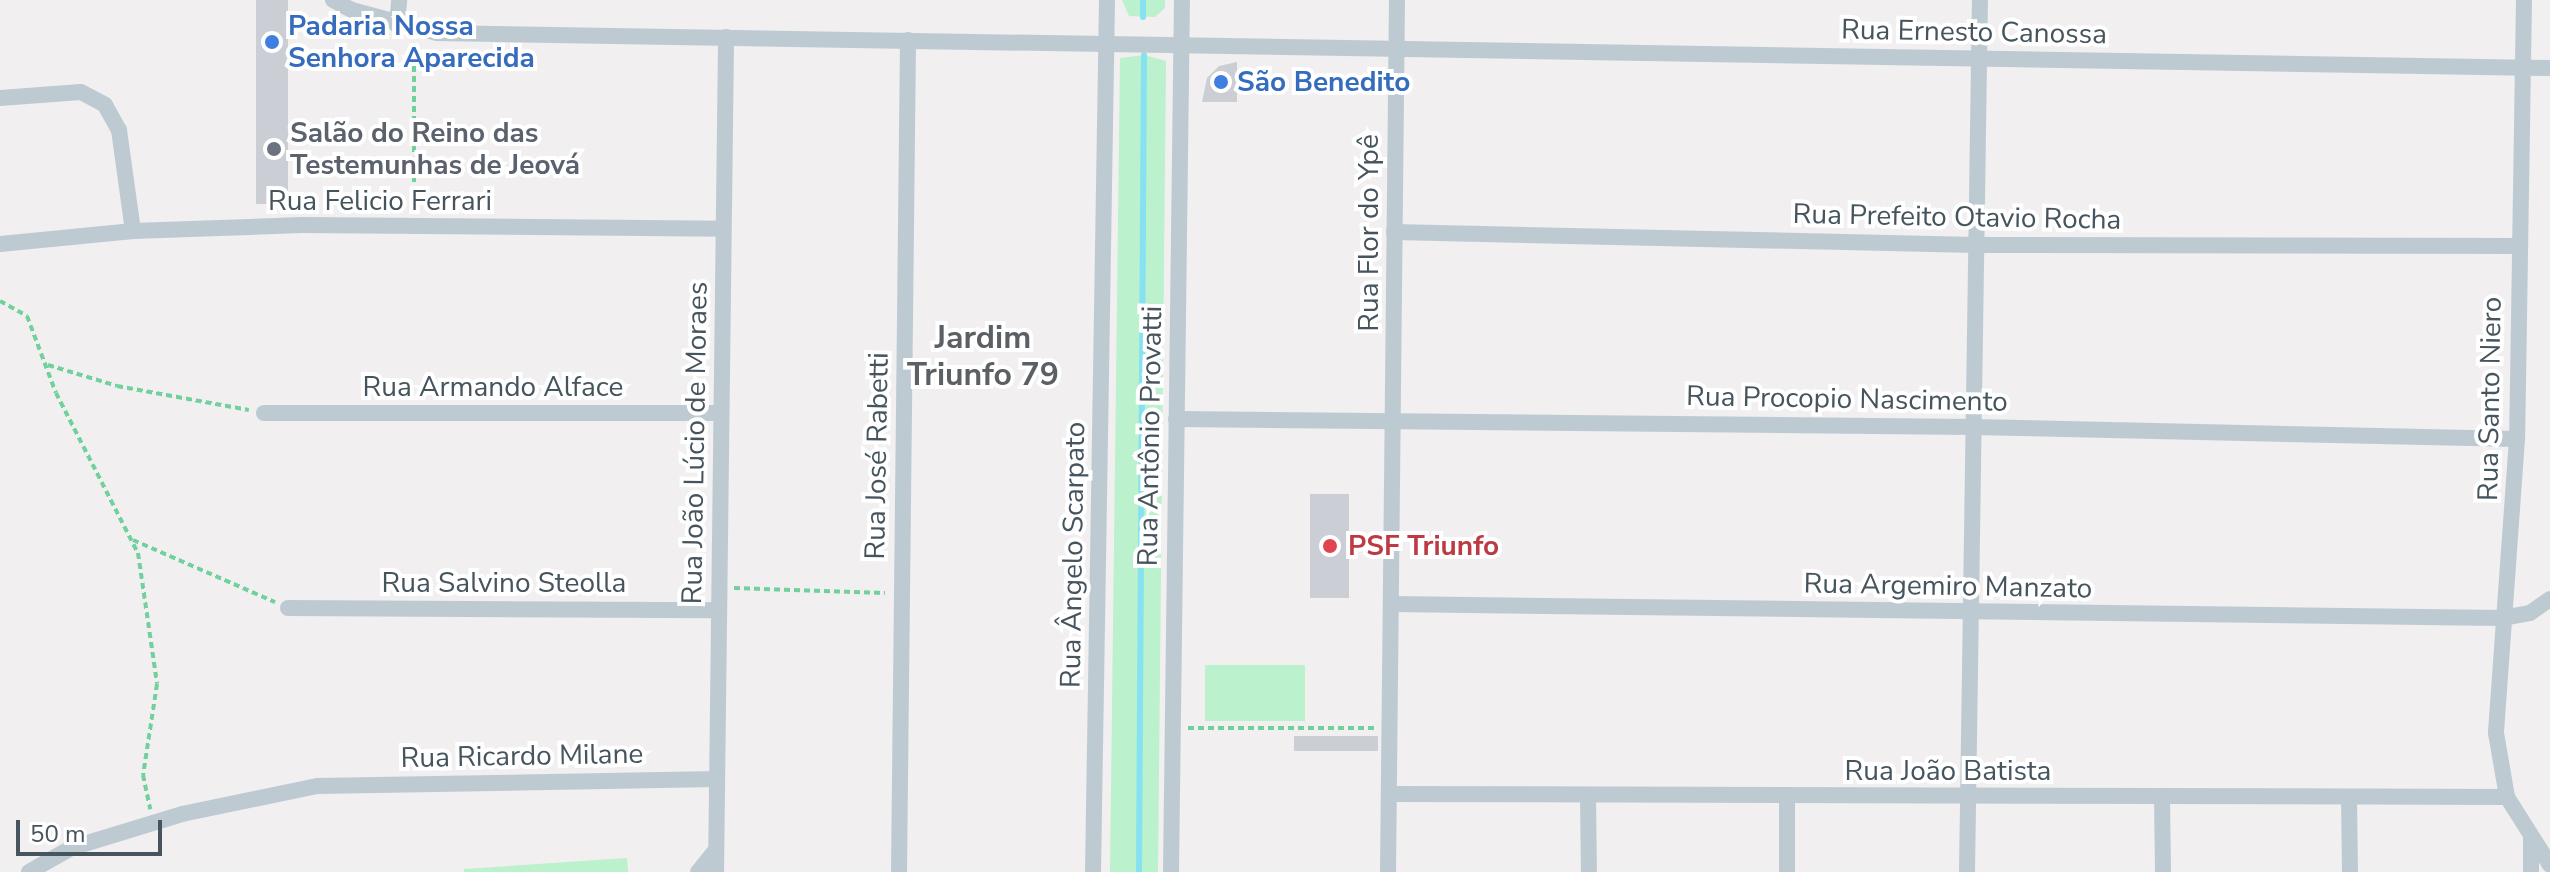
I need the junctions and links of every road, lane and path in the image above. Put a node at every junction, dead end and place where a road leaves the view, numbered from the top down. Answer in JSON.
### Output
{"nodes":[{"id":1,"x":333,"y":0,"type":"edge"},
{"id":2,"x":399,"y":0,"type":"edge"},
{"id":3,"x":1107,"y":0,"type":"edge"},
{"id":4,"x":1182,"y":0,"type":"edge"},
{"id":5,"x":1397,"y":0,"type":"edge"},
{"id":6,"x":1980,"y":0,"type":"edge"},
{"id":7,"x":2524,"y":0,"type":"edge"},
{"id":8,"x":397,"y":25,"type":"junction"},
{"id":9,"x":414,"y":30,"type":"junction"},
{"id":10,"x":726,"y":37,"type":"junction"},
{"id":11,"x":908,"y":40,"type":"junction"},
{"id":12,"x":1109,"y":42,"type":"junction"},
{"id":13,"x":1182,"y":45,"type":"junction"},
{"id":14,"x":1397,"y":48,"type":"junction"},
{"id":15,"x":1979,"y":58,"type":"junction"},
{"id":16,"x":2520,"y":68,"type":"junction"},
{"id":17,"x":2550,"y":68,"type":"edge"},
{"id":18,"x":0,"y":98,"type":"edge"},
{"id":19,"x":414,"y":226,"type":"junction"},
{"id":20,"x":723,"y":229,"type":"junction"},
{"id":21,"x":133,"y":231,"type":"junction"},
{"id":22,"x":1394,"y":232,"type":"junction"},
{"id":23,"x":0,"y":244,"type":"edge"},
{"id":24,"x":1976,"y":245,"type":"junction"},
{"id":25,"x":2518,"y":246,"type":"junction"},
{"id":26,"x":0,"y":301,"type":"edge"},
{"id":27,"x":48,"y":365,"type":"junction"},
{"id":28,"x":264,"y":413,"type":"joint"},
{"id":29,"x":721,"y":413,"type":"junction"},
{"id":30,"x":1176,"y":419,"type":"junction"},
{"id":31,"x":1395,"y":419,"type":"junction"},
{"id":32,"x":1972,"y":427,"type":"junction"},
{"id":33,"x":2517,"y":439,"type":"junction"},
{"id":34,"x":132,"y":540,"type":"junction"},
{"id":35,"x":719,"y":587,"type":"junction"},
{"id":36,"x":902,"y":594,"type":"junction"},
{"id":37,"x":2550,"y":599,"type":"edge"},
{"id":38,"x":1393,"y":604,"type":"junction"},
{"id":39,"x":288,"y":608,"type":"joint"},
{"id":40,"x":719,"y":610,"type":"junction"},
{"id":41,"x":1971,"y":613,"type":"junction"},
{"id":42,"x":2502,"y":618,"type":"junction"},
{"id":43,"x":1173,"y":728,"type":"junction"},
{"id":44,"x":1382,"y":728,"type":"dead end"},
{"id":45,"x":717,"y":779,"type":"junction"},
{"id":46,"x":1389,"y":794,"type":"junction"},
{"id":47,"x":1588,"y":795,"type":"junction"},
{"id":48,"x":1787,"y":796,"type":"junction"},
{"id":49,"x":1966,"y":797,"type":"junction"},
{"id":50,"x":2507,"y":797,"type":"junction"},
{"id":51,"x":2162,"y":799,"type":"junction"},
{"id":52,"x":2349,"y":799,"type":"junction"},
{"id":53,"x":157,"y":821,"type":"junction"},
{"id":54,"x":2531,"y":837,"type":"junction"},
{"id":55,"x":716,"y":850,"type":"junction"},
{"id":56,"x":2550,"y":865,"type":"edge"},
{"id":57,"x":29,"y":872,"type":"edge"},
{"id":58,"x":698,"y":872,"type":"edge"},
{"id":59,"x":716,"y":872,"type":"edge"},
{"id":60,"x":899,"y":872,"type":"edge"},
{"id":61,"x":1093,"y":872,"type":"edge"},
{"id":62,"x":1171,"y":872,"type":"edge"},
{"id":63,"x":1388,"y":872,"type":"edge"},
{"id":64,"x":1589,"y":872,"type":"edge"},
{"id":65,"x":1787,"y":872,"type":"edge"},
{"id":66,"x":1967,"y":872,"type":"edge"},
{"id":67,"x":2163,"y":872,"type":"edge"},
{"id":68,"x":2350,"y":872,"type":"edge"},
{"id":69,"x":2531,"y":872,"type":"edge"}],
"edges":[{"from":1,"to":8,"type":"street","name":"Rua Ernesto Canossa"},
{"from":2,"to":8,"type":"street"},
{"from":3,"to":12,"type":"street","name":"Rua Ângelo Scarpato"},
{"from":4,"to":13,"type":"street","name":"Rua Antônio Provatti"},
{"from":5,"to":14,"type":"street","name":"Rua Flor do Ypê"},
{"from":6,"to":15,"type":"street"},
{"from":7,"to":16,"type":"street","name":"Rua Santo Niero"},
{"from":8,"to":9,"type":"street","name":"Rua Ernesto Canossa"},
{"from":9,"to":10,"type":"street","name":"Rua Ernesto Canossa"},
{"from":9,"to":19,"type":"path"},
{"from":10,"to":11,"type":"street","name":"Rua Ernesto Canossa"},
{"from":10,"to":20,"type":"street","name":"Rua João Lúcio de Moraes"},
{"from":11,"to":12,"type":"street","name":"Rua Ernesto Canossa"},
{"from":11,"to":36,"type":"street","name":"Rua José Rabetti"},
{"from":12,"to":13,"type":"street","name":"Rua Ernesto Canossa"},
{"from":12,"to":61,"type":"street","name":"Rua Ângelo Scarpato"},
{"from":13,"to":14,"type":"street","name":"Rua Ernesto Canossa"},
{"from":13,"to":30,"type":"street","name":"Rua Antônio Provatti"},
{"from":14,"to":15,"type":"street","name":"Rua Ernesto Canossa"},
{"from":14,"to":22,"type":"street","name":"Rua Flor do Ypê"},
{"from":15,"to":16,"type":"street","name":"Rua Ernesto Canossa"},
{"from":15,"to":24,"type":"street"},
{"from":16,"to":17,"type":"street","name":"Rua Ernesto Canossa"},
{"from":16,"to":25,"type":"street","name":"Rua Santo Niero"},
{"from":18,"to":21,"type":"street"},
{"from":19,"to":20,"type":"street","name":"Rua Felicio Ferrari"},
{"from":19,"to":21,"type":"street","name":"Rua Felicio Ferrari"},
{"from":20,"to":29,"type":"street","name":"Rua João Lúcio de Moraes"},
{"from":21,"to":23,"type":"street","name":"Rua Felicio Ferrari"},
{"from":22,"to":24,"type":"street","name":"Rua Prefeito Otavio Rocha"},
{"from":22,"to":31,"type":"street","name":"Rua Flor do Ypê"},
{"from":24,"to":25,"type":"street","name":"Rua Prefeito Otavio Rocha"},
{"from":24,"to":32,"type":"street"},
{"from":25,"to":33,"type":"street","name":"Rua Santo Niero"},
{"from":26,"to":27,"type":"path"},
{"from":27,"to":28,"type":"path"},
{"from":27,"to":34,"type":"path"},
{"from":28,"to":29,"type":"street","name":"Rua Armando Alface"},
{"from":29,"to":35,"type":"street","name":"Rua João Lúcio de Moraes"},
{"from":30,"to":31,"type":"street","name":"Rua Procopio Nascimento"},
{"from":30,"to":43,"type":"street","name":"Rua Antônio Provatti"},
{"from":31,"to":32,"type":"street","name":"Rua Procopio Nascimento"},
{"from":31,"to":38,"type":"street","name":"Rua Flor do Ypê"},
{"from":32,"to":33,"type":"street","name":"Rua Procopio Nascimento"},
{"from":32,"to":41,"type":"street"},
{"from":33,"to":42,"type":"street","name":"Rua Santo Niero"},
{"from":34,"to":39,"type":"path"},
{"from":34,"to":53,"type":"path"},
{"from":35,"to":36,"type":"path"},
{"from":35,"to":40,"type":"street","name":"Rua João Lúcio de Moraes"},
{"from":36,"to":60,"type":"street","name":"Rua José Rabetti"},
{"from":37,"to":42,"type":"street","name":"Rua Argemiro Manzato"},
{"from":38,"to":41,"type":"street","name":"Rua Argemiro Manzato"},
{"from":38,"to":46,"type":"street","name":"Rua Flor do Ypê"},
{"from":39,"to":40,"type":"street","name":"Rua Salvino Steolla"},
{"from":40,"to":45,"type":"street","name":"Rua João Lúcio de Moraes"},
{"from":41,"to":42,"type":"street","name":"Rua Argemiro Manzato"},
{"from":41,"to":49,"type":"street"},
{"from":42,"to":50,"type":"street","name":"Rua Santo Niero"},
{"from":43,"to":44,"type":"path"},
{"from":43,"to":62,"type":"street","name":"Rua Antônio Provatti"},
{"from":45,"to":53,"type":"street","name":"Rua Ricardo Milane"},
{"from":45,"to":55,"type":"street","name":"Rua João Lúcio de Moraes"},
{"from":46,"to":47,"type":"street","name":"Rua João Batista"},
{"from":46,"to":63,"type":"street","name":"Rua Flor do Ypê"},
{"from":47,"to":48,"type":"street","name":"Rua João Batista"},
{"from":47,"to":64,"type":"street"},
{"from":48,"to":49,"type":"street","name":"Rua João Batista"},
{"from":48,"to":65,"type":"street"},
{"from":49,"to":51,"type":"street","name":"Rua João Batista"},
{"from":49,"to":66,"type":"street"},
{"from":50,"to":52,"type":"street","name":"Rua João Batista"},
{"from":50,"to":54,"type":"street"},
{"from":51,"to":52,"type":"street","name":"Rua João Batista"},
{"from":51,"to":67,"type":"street"},
{"from":52,"to":68,"type":"street"},
{"from":53,"to":57,"type":"street","name":"Rua Ricardo Milane"},
{"from":54,"to":56,"type":"street"},
{"from":54,"to":69,"type":"street"},
{"from":55,"to":58,"type":"street"},
{"from":55,"to":59,"type":"street","name":"Rua João Lúcio de Moraes"}]}
